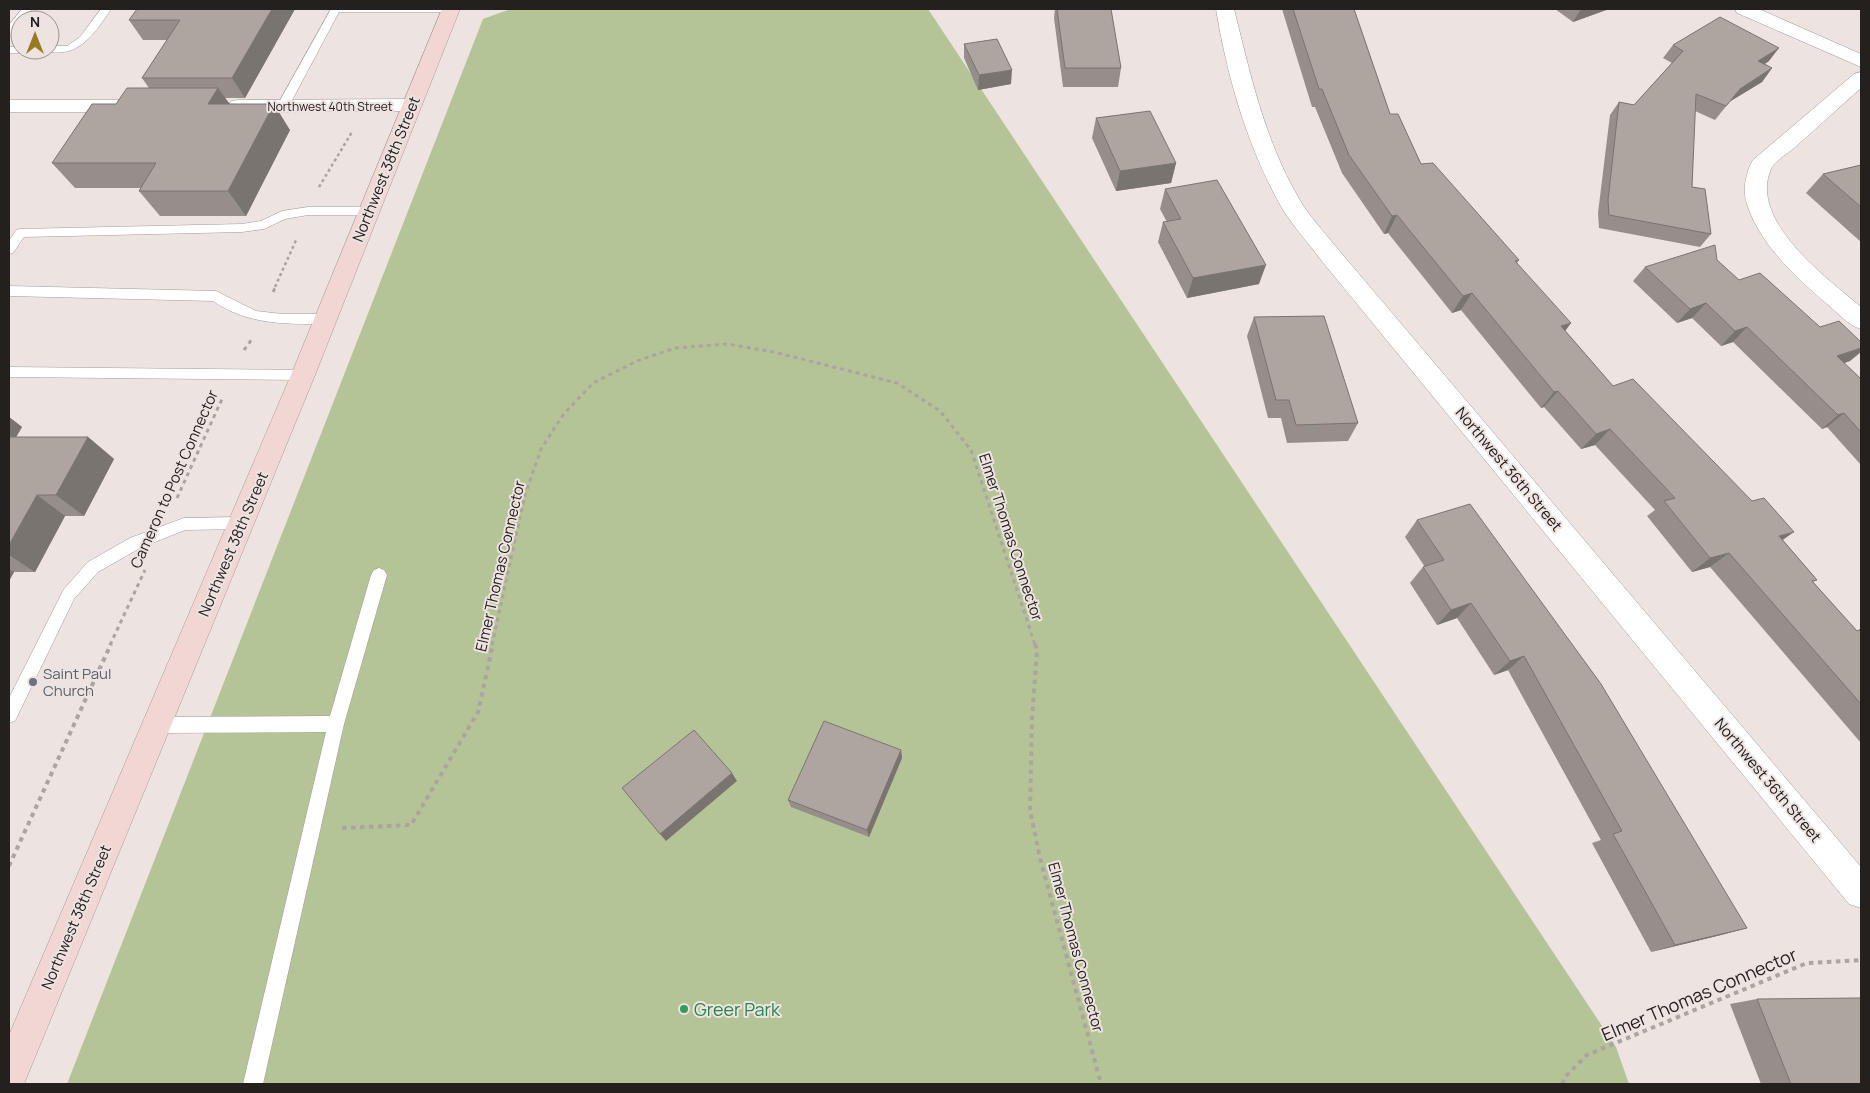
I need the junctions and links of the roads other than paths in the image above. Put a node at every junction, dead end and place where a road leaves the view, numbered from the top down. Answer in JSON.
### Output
{"nodes":[{"id":1,"x":27,"y":9,"type":"edge"},
{"id":2,"x":106,"y":9,"type":"edge"},
{"id":3,"x":451,"y":9,"type":"edge"},
{"id":4,"x":1225,"y":9,"type":"edge"},
{"id":5,"x":1744,"y":9,"type":"edge"},
{"id":6,"x":9,"y":32,"type":"edge"},
{"id":7,"x":60,"y":49,"type":"edge"},
{"id":8,"x":1861,"y":61,"type":"edge"},
{"id":9,"x":1861,"y":78,"type":"edge"},
{"id":10,"x":412,"y":105,"type":"junction"},
{"id":11,"x":9,"y":106,"type":"edge"},
{"id":12,"x":149,"y":106,"type":"edge"},
{"id":13,"x":216,"y":106,"type":"edge"},
{"id":14,"x":283,"y":106,"type":"junction"},
{"id":15,"x":370,"y":211,"type":"junction"},
{"id":16,"x":9,"y":250,"type":"edge"},
{"id":17,"x":9,"y":291,"type":"edge"},
{"id":18,"x":326,"y":319,"type":"junction"},
{"id":19,"x":1861,"y":320,"type":"edge"},
{"id":20,"x":9,"y":372,"type":"edge"},
{"id":21,"x":303,"y":375,"type":"junction"},
{"id":22,"x":242,"y":523,"type":"junction"},
{"id":23,"x":379,"y":575,"type":"dead end"},
{"id":24,"x":9,"y":715,"type":"edge"},
{"id":25,"x":336,"y":724,"type":"junction"},
{"id":26,"x":157,"y":725,"type":"junction"},
{"id":27,"x":1861,"y":892,"type":"edge"},
{"id":28,"x":9,"y":1077,"type":"edge"},
{"id":29,"x":253,"y":1084,"type":"edge"}],
"edges":[{"from":1,"to":6,"type":"lane"},
{"from":2,"to":7,"type":"lane"},
{"from":3,"to":10,"type":"main road","name":"Northwest 38th Street"},
{"from":3,"to":14,"type":"lane"},
{"from":4,"to":27,"type":"street","name":"Northwest 36th Street"},
{"from":5,"to":8,"type":"street"},
{"from":9,"to":19,"type":"street"},
{"from":10,"to":14,"type":"street","name":"Northwest 40th Street"},
{"from":10,"to":15,"type":"main road","name":"Northwest 38th Street"},
{"from":11,"to":12,"type":"street"},
{"from":13,"to":14,"type":"street","name":"Northwest 40th Street"},
{"from":15,"to":16,"type":"lane"},
{"from":15,"to":18,"type":"main road","name":"Northwest 38th Street"},
{"from":17,"to":18,"type":"lane"},
{"from":18,"to":21,"type":"main road","name":"Northwest 38th Street"},
{"from":20,"to":21,"type":"lane"},
{"from":21,"to":22,"type":"main road","name":"Northwest 38th Street"},
{"from":22,"to":24,"type":"lane"},
{"from":22,"to":26,"type":"main road","name":"Northwest 38th Street"},
{"from":23,"to":25,"type":"lane"},
{"from":25,"to":26,"type":"lane"},
{"from":25,"to":29,"type":"lane"},
{"from":26,"to":28,"type":"main road","name":"Northwest 38th Street"}]}
